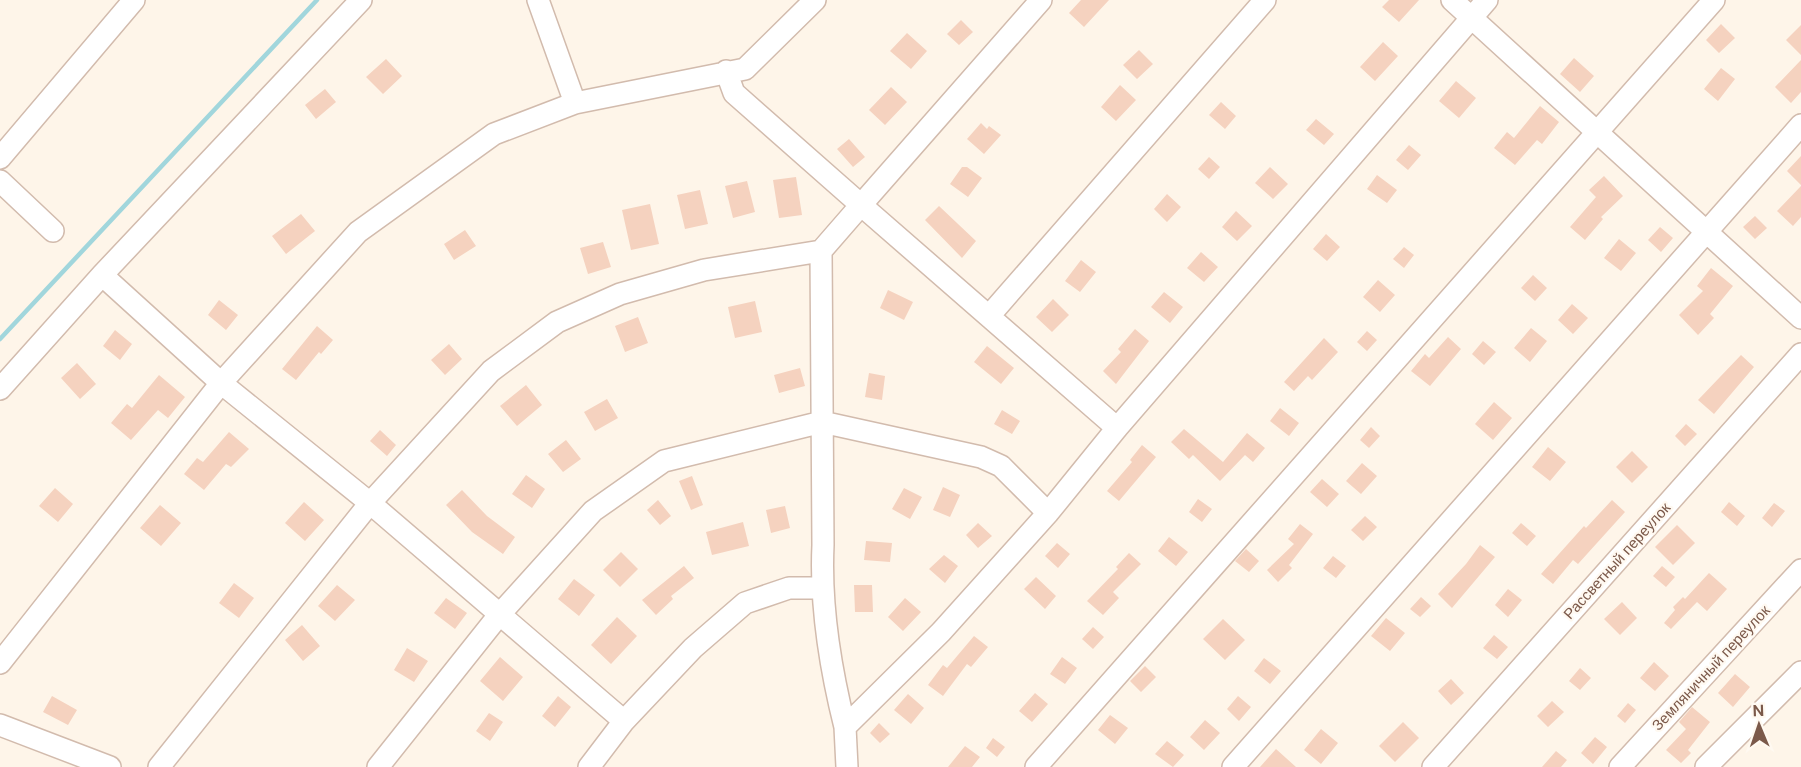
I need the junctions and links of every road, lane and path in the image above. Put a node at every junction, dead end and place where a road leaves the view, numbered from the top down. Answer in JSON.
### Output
{"nodes":[{"id":1,"x":134,"y":0,"type":"edge"},
{"id":2,"x":362,"y":0,"type":"edge"},
{"id":3,"x":538,"y":0,"type":"edge"},
{"id":4,"x":815,"y":0,"type":"edge"},
{"id":5,"x":1041,"y":0,"type":"edge"},
{"id":6,"x":1265,"y":0,"type":"edge"},
{"id":7,"x":1452,"y":0,"type":"edge"},
{"id":8,"x":1487,"y":0,"type":"edge"},
{"id":9,"x":1714,"y":0,"type":"edge"},
{"id":10,"x":1471,"y":18,"type":"junction"},
{"id":11,"x":726,"y":71,"type":"junction"},
{"id":12,"x":574,"y":103,"type":"junction"},
{"id":13,"x":1801,"y":125,"type":"edge"},
{"id":14,"x":1597,"y":132,"type":"junction"},
{"id":15,"x":0,"y":158,"type":"edge"},
{"id":16,"x":0,"y":181,"type":"edge"},
{"id":17,"x":861,"y":205,"type":"junction"},
{"id":18,"x":1706,"y":230,"type":"junction"},
{"id":19,"x":53,"y":231,"type":"dead end"},
{"id":20,"x":821,"y":251,"type":"junction"},
{"id":21,"x":102,"y":275,"type":"junction"},
{"id":22,"x":989,"y":315,"type":"junction"},
{"id":23,"x":1801,"y":318,"type":"edge"},
{"id":24,"x":1801,"y":354,"type":"edge"},
{"id":25,"x":221,"y":383,"type":"junction"},
{"id":26,"x":0,"y":389,"type":"edge"},
{"id":27,"x":822,"y":422,"type":"junction"},
{"id":28,"x":1117,"y":428,"type":"junction"},
{"id":29,"x":370,"y":503,"type":"junction"},
{"id":30,"x":1048,"y":513,"type":"junction"},
{"id":31,"x":1801,"y":570,"type":"edge"},
{"id":32,"x":821,"y":588,"type":"junction"},
{"id":33,"x":499,"y":615,"type":"junction"},
{"id":34,"x":0,"y":663,"type":"edge"},
{"id":35,"x":1801,"y":672,"type":"edge"},
{"id":36,"x":624,"y":721,"type":"junction"},
{"id":37,"x":0,"y":725,"type":"edge"},
{"id":38,"x":845,"y":727,"type":"junction"},
{"id":39,"x":110,"y":767,"type":"edge"},
{"id":40,"x":159,"y":767,"type":"edge"},
{"id":41,"x":378,"y":767,"type":"edge"},
{"id":42,"x":589,"y":767,"type":"edge"},
{"id":43,"x":847,"y":767,"type":"edge"},
{"id":44,"x":1036,"y":767,"type":"edge"},
{"id":45,"x":1233,"y":767,"type":"edge"},
{"id":46,"x":1433,"y":767,"type":"edge"},
{"id":47,"x":1620,"y":767,"type":"edge"},
{"id":48,"x":1706,"y":767,"type":"edge"}],
"edges":[{"from":1,"to":15,"type":"lane"},
{"from":2,"to":21,"type":"lane"},
{"from":3,"to":12,"type":"lane"},
{"from":4,"to":11,"type":"lane"},
{"from":5,"to":17,"type":"lane"},
{"from":6,"to":22,"type":"lane"},
{"from":7,"to":10,"type":"lane"},
{"from":8,"to":10,"type":"lane"},
{"from":9,"to":14,"type":"lane"},
{"from":10,"to":14,"type":"lane"},
{"from":10,"to":28,"type":"lane"},
{"from":11,"to":12,"type":"lane"},
{"from":11,"to":17,"type":"lane"},
{"from":12,"to":25,"type":"lane"},
{"from":13,"to":18,"type":"lane"},
{"from":14,"to":18,"type":"lane"},
{"from":14,"to":44,"type":"lane"},
{"from":16,"to":19,"type":"lane"},
{"from":17,"to":20,"type":"lane"},
{"from":17,"to":22,"type":"lane"},
{"from":18,"to":23,"type":"lane"},
{"from":18,"to":45,"type":"lane"},
{"from":20,"to":27,"type":"lane"},
{"from":20,"to":29,"type":"lane"},
{"from":21,"to":25,"type":"lane"},
{"from":21,"to":26,"type":"lane"},
{"from":22,"to":28,"type":"lane"},
{"from":24,"to":46,"type":"lane","name":"Рассветный переулок"},
{"from":25,"to":29,"type":"lane"},
{"from":25,"to":34,"type":"lane"},
{"from":27,"to":30,"type":"lane"},
{"from":27,"to":32,"type":"lane"},
{"from":27,"to":33,"type":"lane"},
{"from":28,"to":30,"type":"lane"},
{"from":29,"to":33,"type":"lane"},
{"from":29,"to":40,"type":"lane"},
{"from":30,"to":38,"type":"lane"},
{"from":31,"to":47,"type":"lane","name":"Земляничный переулок"},
{"from":32,"to":36,"type":"lane"},
{"from":32,"to":38,"type":"lane"},
{"from":33,"to":36,"type":"lane"},
{"from":33,"to":41,"type":"lane"},
{"from":35,"to":48,"type":"lane"},
{"from":36,"to":42,"type":"lane"},
{"from":37,"to":39,"type":"lane"},
{"from":38,"to":43,"type":"lane"}]}
